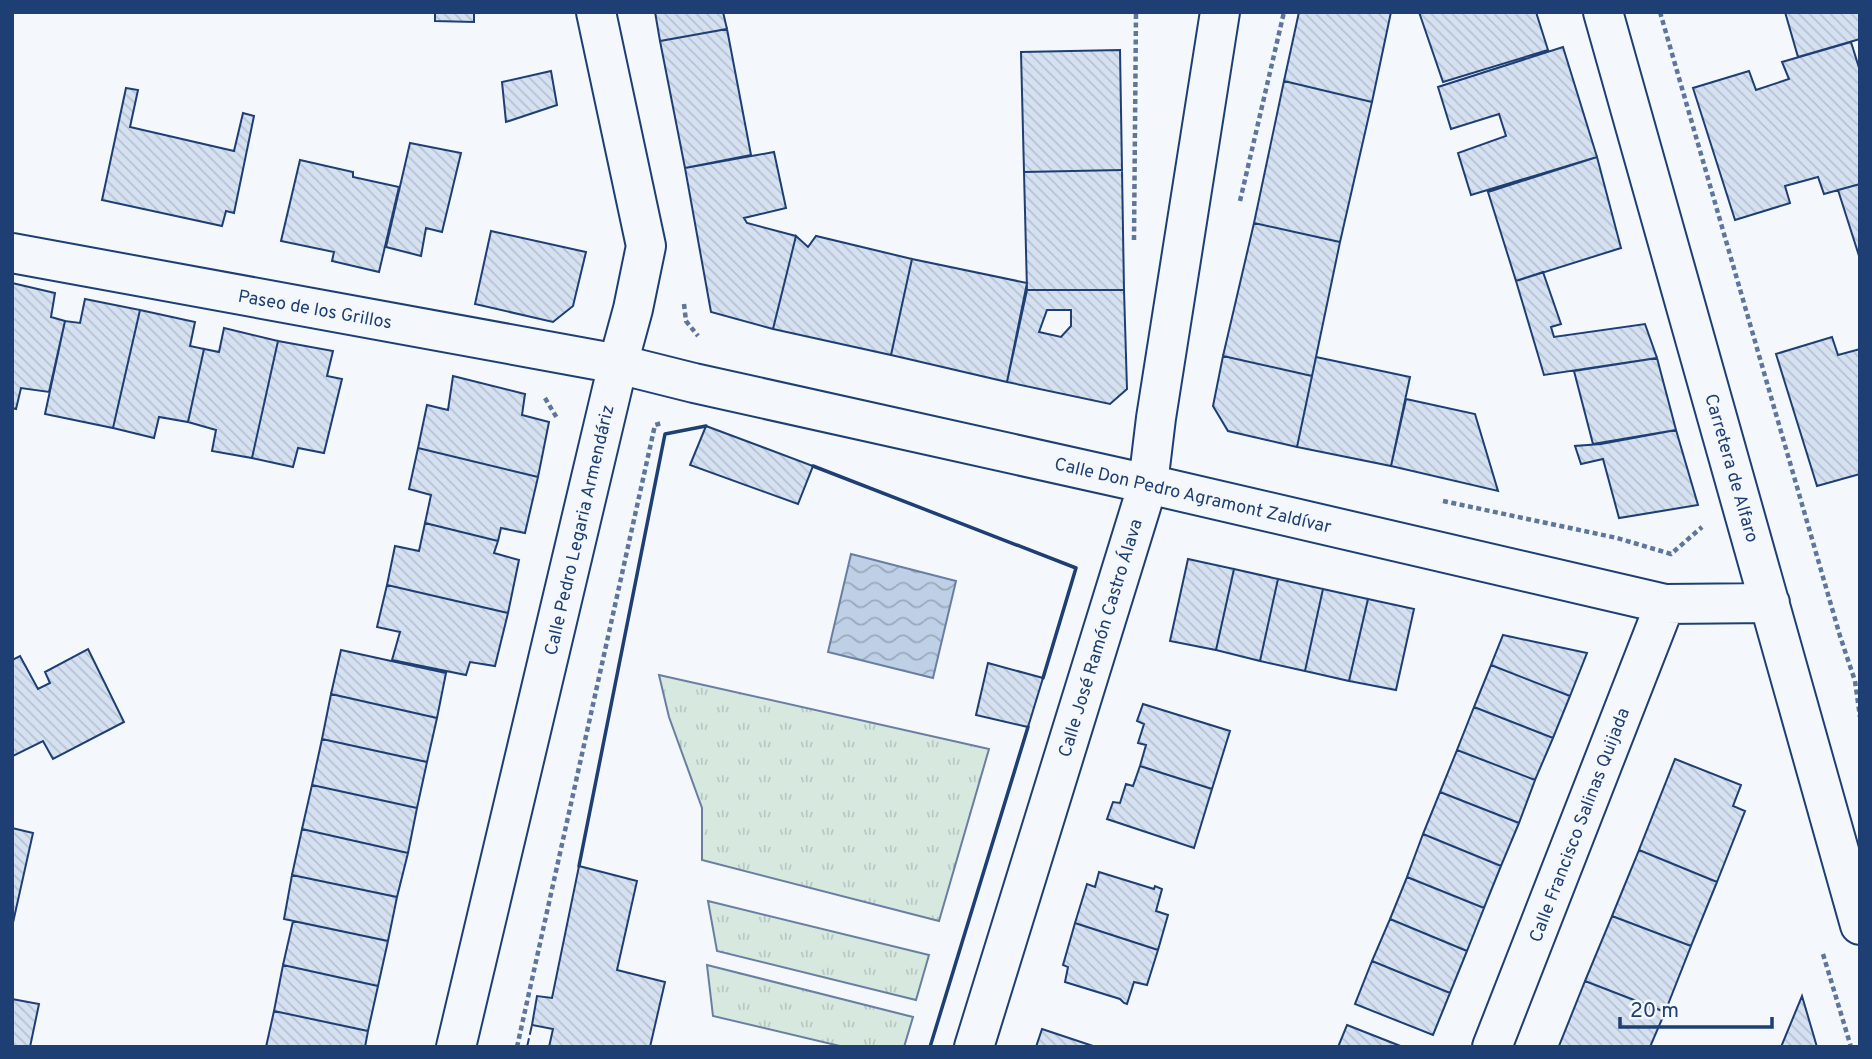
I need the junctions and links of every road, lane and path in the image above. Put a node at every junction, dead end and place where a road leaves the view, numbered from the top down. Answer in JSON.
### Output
{"nodes":[{"id":1,"x":596,"y":12,"type":"edge"},
{"id":2,"x":1136,"y":12,"type":"edge"},
{"id":3,"x":1220,"y":12,"type":"edge"},
{"id":4,"x":1283,"y":12,"type":"edge"},
{"id":5,"x":1603,"y":12,"type":"edge"},
{"id":6,"x":1660,"y":12,"type":"edge"},
{"id":7,"x":1238,"y":212,"type":"dead end"},
{"id":8,"x":1134,"y":248,"type":"dead end"},
{"id":9,"x":12,"y":253,"type":"edge"},
{"id":10,"x":682,"y":295,"type":"dead end"},
{"id":11,"x":703,"y":341,"type":"dead end"},
{"id":12,"x":618,"y":364,"type":"junction"},
{"id":13,"x":539,"y":389,"type":"dead end"},
{"id":14,"x":559,"y":421,"type":"dead end"},
{"id":15,"x":665,"y":422,"type":"dead end"},
{"id":16,"x":1148,"y":484,"type":"junction"},
{"id":17,"x":1441,"y":501,"type":"dead end"},
{"id":18,"x":1617,"y":538,"type":"dead end"},
{"id":19,"x":1770,"y":603,"type":"junction"},
{"id":20,"x":1665,"y":604,"type":"junction"},
{"id":21,"x":1860,"y":717,"type":"edge"},
{"id":22,"x":1860,"y":925,"type":"edge"},
{"id":23,"x":456,"y":1047,"type":"edge"},
{"id":24,"x":517,"y":1047,"type":"edge"},
{"id":25,"x":975,"y":1047,"type":"edge"},
{"id":26,"x":1492,"y":1047,"type":"edge"}],
"edges":[{"from":1,"to":12,"type":"street","name":"Calle Pedro Legaria Armendáriz"},
{"from":2,"to":8,"type":"path"},
{"from":3,"to":16,"type":"street","name":"Calle José Ramón Castro Álava"},
{"from":4,"to":7,"type":"path"},
{"from":5,"to":19,"type":"street","name":"Carretera de Alfaro"},
{"from":6,"to":21,"type":"path"},
{"from":9,"to":12,"type":"street","name":"Paseo de los Grillos"},
{"from":10,"to":11,"type":"path"},
{"from":12,"to":16,"type":"street","name":"Calle Don Pedro Agramont Zaldívar"},
{"from":12,"to":23,"type":"street","name":"Calle Pedro Legaria Armendáriz"},
{"from":13,"to":14,"type":"path"},
{"from":15,"to":24,"type":"path"},
{"from":16,"to":20,"type":"street","name":"Calle Don Pedro Agramont Zaldívar"},
{"from":16,"to":25,"type":"street","name":"Calle José Ramón Castro Álava"},
{"from":17,"to":18,"type":"path"},
{"from":19,"to":20,"type":"street","name":"Calle Don Pedro Agramont Zaldívar"},
{"from":19,"to":22,"type":"street","name":"Carretera de Alfaro"},
{"from":20,"to":26,"type":"street","name":"Calle Francisco Salinas Quijada"}]}
